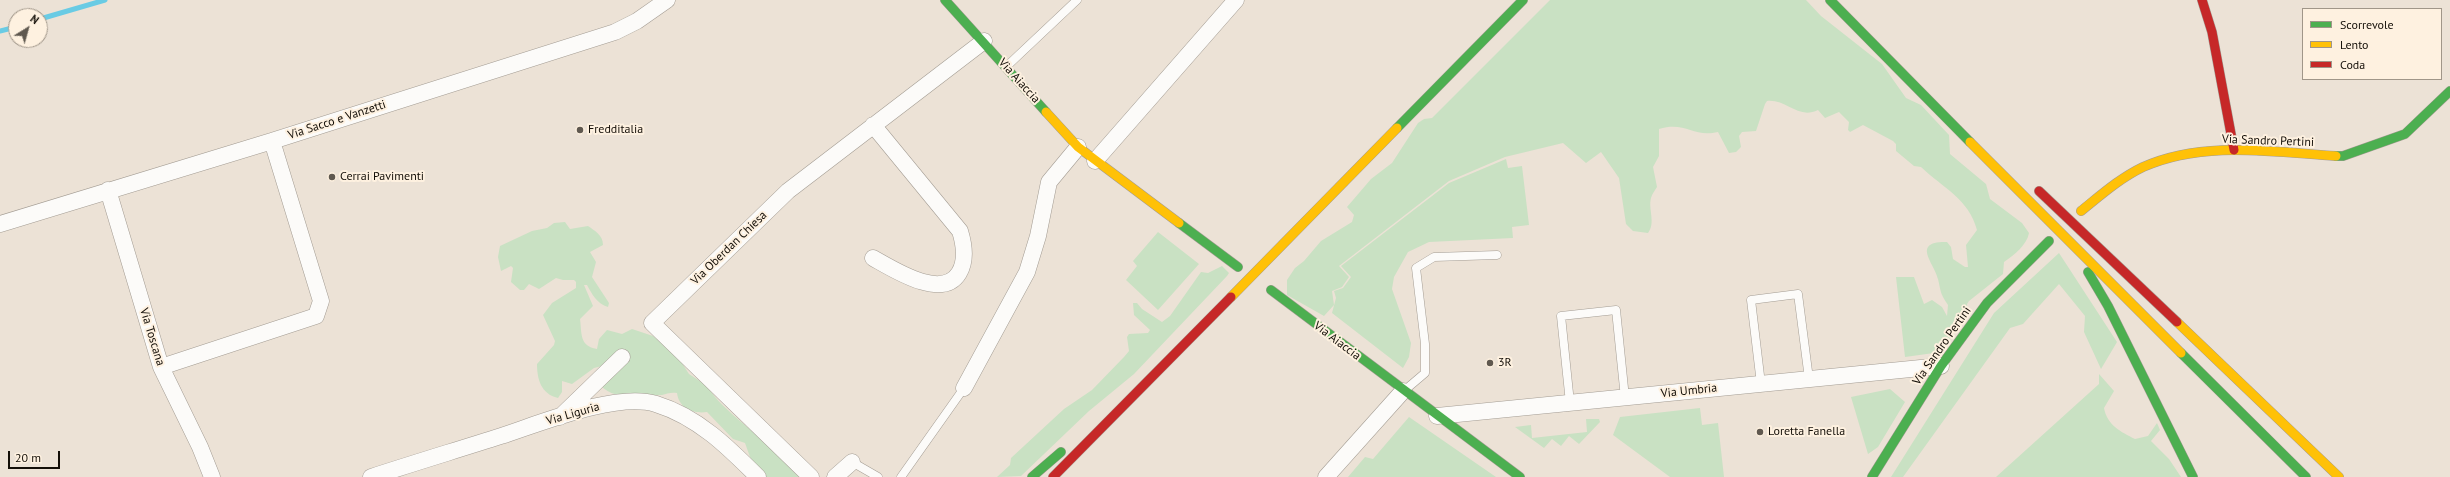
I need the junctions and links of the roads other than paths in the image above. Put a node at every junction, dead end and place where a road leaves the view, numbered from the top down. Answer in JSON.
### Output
{"nodes":[{"id":1,"x":667,"y":0,"type":"edge"},
{"id":2,"x":945,"y":0,"type":"edge"},
{"id":3,"x":1077,"y":0,"type":"edge"},
{"id":4,"x":1236,"y":0,"type":"edge"},
{"id":5,"x":1523,"y":0,"type":"edge"},
{"id":6,"x":1830,"y":0,"type":"edge"},
{"id":7,"x":2202,"y":0,"type":"edge"},
{"id":8,"x":1482,"y":28,"type":"dead end"},
{"id":9,"x":984,"y":41,"type":"junction"},
{"id":10,"x":1006,"y":66,"type":"junction"},
{"id":11,"x":1446,"y":78,"type":"junction"},
{"id":12,"x":1918,"y":88,"type":"junction"},
{"id":13,"x":2450,"y":91,"type":"edge"},
{"id":14,"x":873,"y":125,"type":"junction"},
{"id":15,"x":272,"y":141,"type":"junction"},
{"id":16,"x":1078,"y":147,"type":"junction"},
{"id":17,"x":1991,"y":149,"type":"dead end"},
{"id":18,"x":2234,"y":150,"type":"junction"},
{"id":19,"x":1095,"y":161,"type":"junction"},
{"id":20,"x":2032,"y":185,"type":"dead end"},
{"id":21,"x":108,"y":190,"type":"junction"},
{"id":22,"x":2081,"y":211,"type":"dead end"},
{"id":23,"x":0,"y":224,"type":"edge"},
{"id":24,"x":2052,"y":225,"type":"junction"},
{"id":25,"x":2049,"y":241,"type":"dead end"},
{"id":26,"x":1497,"y":255,"type":"dead end"},
{"id":27,"x":873,"y":258,"type":"dead end"},
{"id":28,"x":1238,"y":267,"type":"dead end"},
{"id":29,"x":1271,"y":290,"type":"dead end"},
{"id":30,"x":622,"y":357,"type":"dead end"},
{"id":31,"x":1941,"y":366,"type":"junction"},
{"id":32,"x":161,"y":367,"type":"junction"},
{"id":33,"x":1809,"y":379,"type":"junction"},
{"id":34,"x":1761,"y":384,"type":"junction"},
{"id":35,"x":964,"y":388,"type":"joint"},
{"id":36,"x":1403,"y":391,"type":"junction"},
{"id":37,"x":1625,"y":398,"type":"junction"},
{"id":38,"x":1570,"y":403,"type":"junction"},
{"id":39,"x":1437,"y":416,"type":"junction"},
{"id":40,"x":559,"y":418,"type":"junction"},
{"id":41,"x":1108,"y":420,"type":"junction"},
{"id":42,"x":852,"y":462,"type":"joint"},
{"id":43,"x":212,"y":477,"type":"edge"},
{"id":44,"x":371,"y":477,"type":"edge"},
{"id":45,"x":758,"y":477,"type":"edge"},
{"id":46,"x":811,"y":477,"type":"edge"},
{"id":47,"x":835,"y":477,"type":"edge"},
{"id":48,"x":878,"y":477,"type":"edge"},
{"id":49,"x":901,"y":477,"type":"edge"},
{"id":50,"x":1032,"y":477,"type":"edge"},
{"id":51,"x":1053,"y":477,"type":"edge"},
{"id":52,"x":1326,"y":477,"type":"edge"},
{"id":53,"x":1520,"y":477,"type":"edge"},
{"id":54,"x":1872,"y":477,"type":"edge"},
{"id":55,"x":2193,"y":477,"type":"edge"},
{"id":56,"x":2306,"y":477,"type":"edge"},
{"id":57,"x":2339,"y":477,"type":"edge"}],
"edges":[{"from":1,"to":15,"type":"street","name":"Via Sacco e Vanzetti"},
{"from":2,"to":9,"type":"main road","name":"Via Aiaccia"},
{"from":3,"to":10,"type":"lane"},
{"from":4,"to":19,"type":"street"},
{"from":5,"to":11,"type":"main road"},
{"from":6,"to":12,"type":"main road"},
{"from":7,"to":18,"type":"main road"},
{"from":8,"to":11,"type":"main road"},
{"from":9,"to":10,"type":"main road","name":"Via Aiaccia"},
{"from":9,"to":14,"type":"street","name":"Via Oberdan Chiesa"},
{"from":10,"to":16,"type":"main road","name":"Via Aiaccia"},
{"from":11,"to":41,"type":"main road"},
{"from":12,"to":17,"type":"main road"},
{"from":12,"to":24,"type":"main road"},
{"from":13,"to":18,"type":"main road","name":"Via Sandro Pertini"},
{"from":14,"to":27,"type":"street"},
{"from":14,"to":46,"type":"street","name":"Via Oberdan Chiesa"},
{"from":15,"to":21,"type":"street","name":"Via Sacco e Vanzetti"},
{"from":15,"to":32,"type":"street"},
{"from":16,"to":19,"type":"main road","name":"Via Aiaccia"},
{"from":16,"to":35,"type":"street"},
{"from":18,"to":22,"type":"main road","name":"Via Sandro Pertini"},
{"from":19,"to":28,"type":"main road","name":"Via Aiaccia"},
{"from":20,"to":57,"type":"main road"},
{"from":21,"to":23,"type":"street","name":"Via Sacco e Vanzetti"},
{"from":21,"to":32,"type":"street","name":"Via Toscana"},
{"from":24,"to":55,"type":"main road"},
{"from":24,"to":56,"type":"main road"},
{"from":25,"to":31,"type":"main road","name":"Via Sandro Pertini"},
{"from":26,"to":36,"type":"lane"},
{"from":29,"to":36,"type":"main road","name":"Via Aiaccia"},
{"from":30,"to":40,"type":"street"},
{"from":31,"to":33,"type":"street","name":"Via Umbria"},
{"from":31,"to":54,"type":"main road","name":"Via Sandro Pertini"},
{"from":32,"to":43,"type":"street","name":"Via Toscana"},
{"from":33,"to":34,"type":"street","name":"Via Umbria"},
{"from":33,"to":34,"type":"lane"},
{"from":34,"to":37,"type":"street","name":"Via Umbria"},
{"from":35,"to":49,"type":"lane"},
{"from":36,"to":39,"type":"main road","name":"Via Aiaccia"},
{"from":36,"to":52,"type":"street"},
{"from":37,"to":38,"type":"street","name":"Via Umbria"},
{"from":37,"to":38,"type":"lane"},
{"from":38,"to":39,"type":"street","name":"Via Umbria"},
{"from":39,"to":53,"type":"main road","name":"Via Aiaccia"},
{"from":40,"to":44,"type":"street","name":"Via Liguria"},
{"from":40,"to":45,"type":"street","name":"Via Liguria"},
{"from":41,"to":50,"type":"main road"},
{"from":41,"to":51,"type":"main road"},
{"from":42,"to":47,"type":"street"},
{"from":42,"to":48,"type":"lane"}]}
